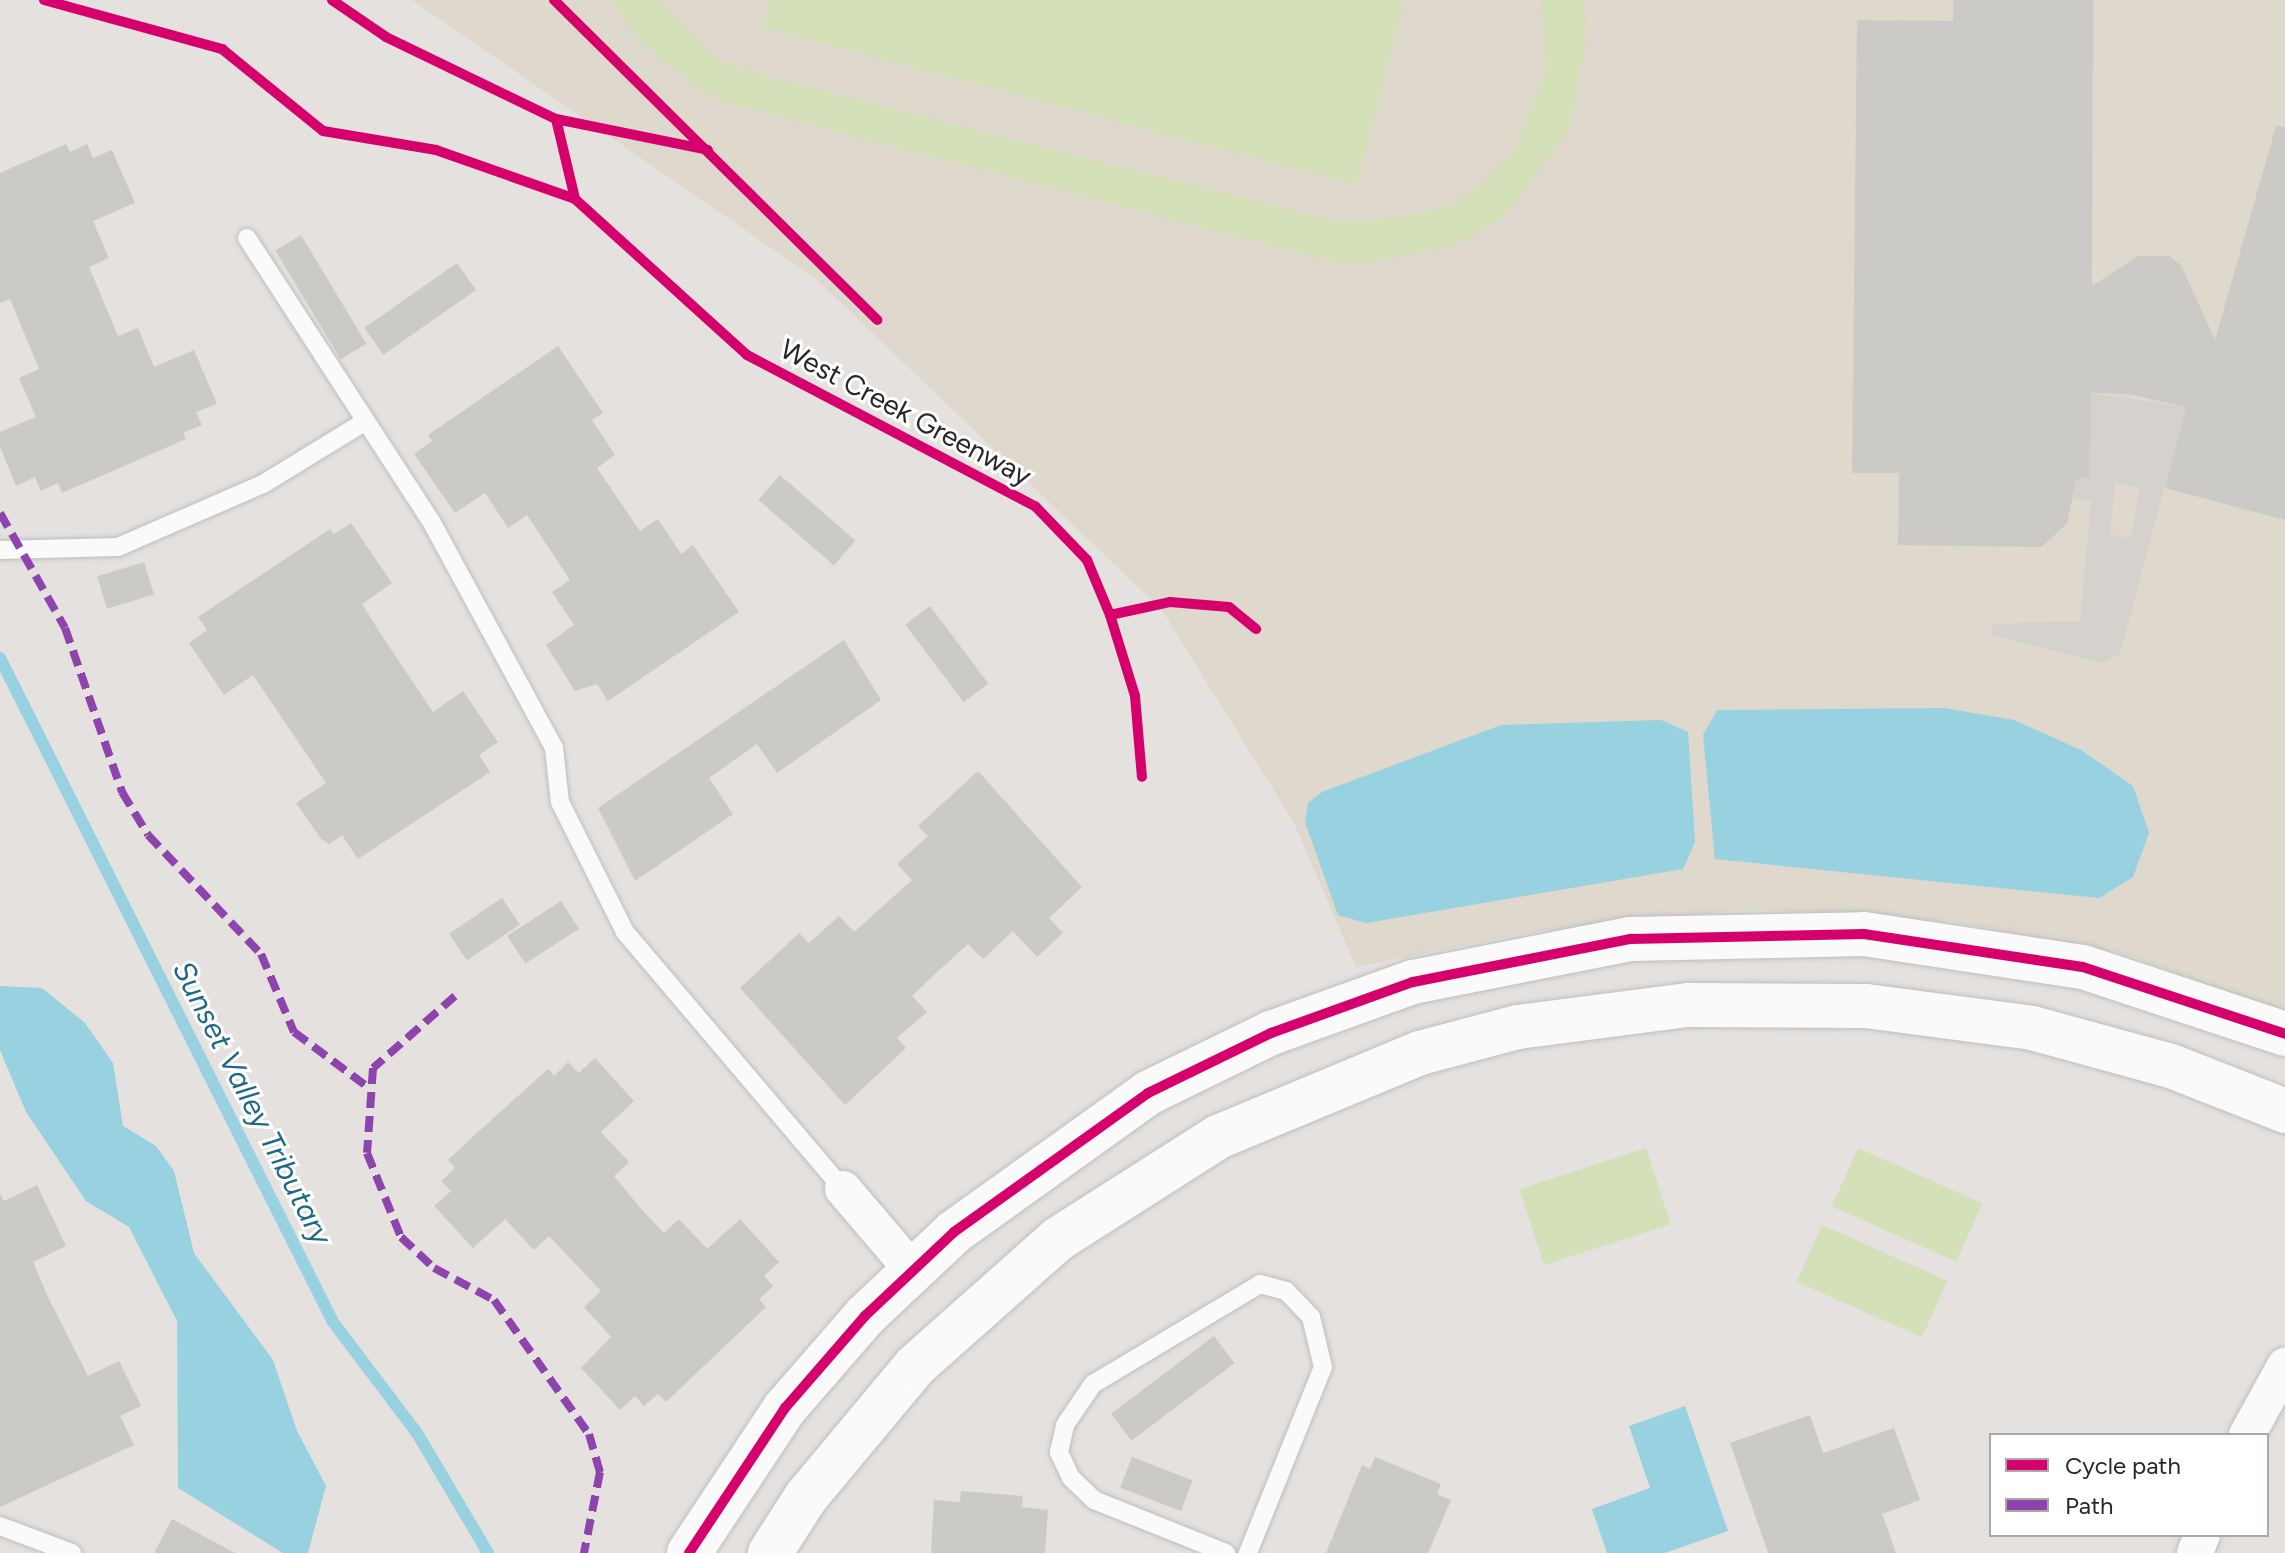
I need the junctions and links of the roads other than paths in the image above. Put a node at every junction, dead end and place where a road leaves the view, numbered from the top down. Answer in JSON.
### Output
{"nodes":[{"id":1,"x":247,"y":238,"type":"dead end"},
{"id":2,"x":361,"y":424,"type":"junction"},
{"id":3,"x":0,"y":550,"type":"edge"},
{"id":4,"x":2285,"y":1034,"type":"edge"},
{"id":5,"x":2285,"y":1111,"type":"edge"},
{"id":6,"x":843,"y":1189,"type":"joint"},
{"id":7,"x":913,"y":1271,"type":"junction"},
{"id":8,"x":2285,"y":1366,"type":"edge"},
{"id":9,"x":2248,"y":1433,"type":"edge"},
{"id":10,"x":0,"y":1526,"type":"edge"},
{"id":11,"x":72,"y":1553,"type":"edge"},
{"id":12,"x":689,"y":1553,"type":"edge"},
{"id":13,"x":770,"y":1553,"type":"edge"},
{"id":14,"x":1226,"y":1553,"type":"edge"},
{"id":15,"x":1248,"y":1553,"type":"edge"}],
"edges":[{"from":1,"to":2,"type":"lane"},
{"from":2,"to":3,"type":"lane"},
{"from":2,"to":6,"type":"lane"},
{"from":4,"to":7,"type":"street"},
{"from":5,"to":13,"type":"street"},
{"from":6,"to":7,"type":"street"},
{"from":7,"to":12,"type":"street"},
{"from":8,"to":9,"type":"street"},
{"from":10,"to":11,"type":"lane"},
{"from":14,"to":15,"type":"lane"}]}
